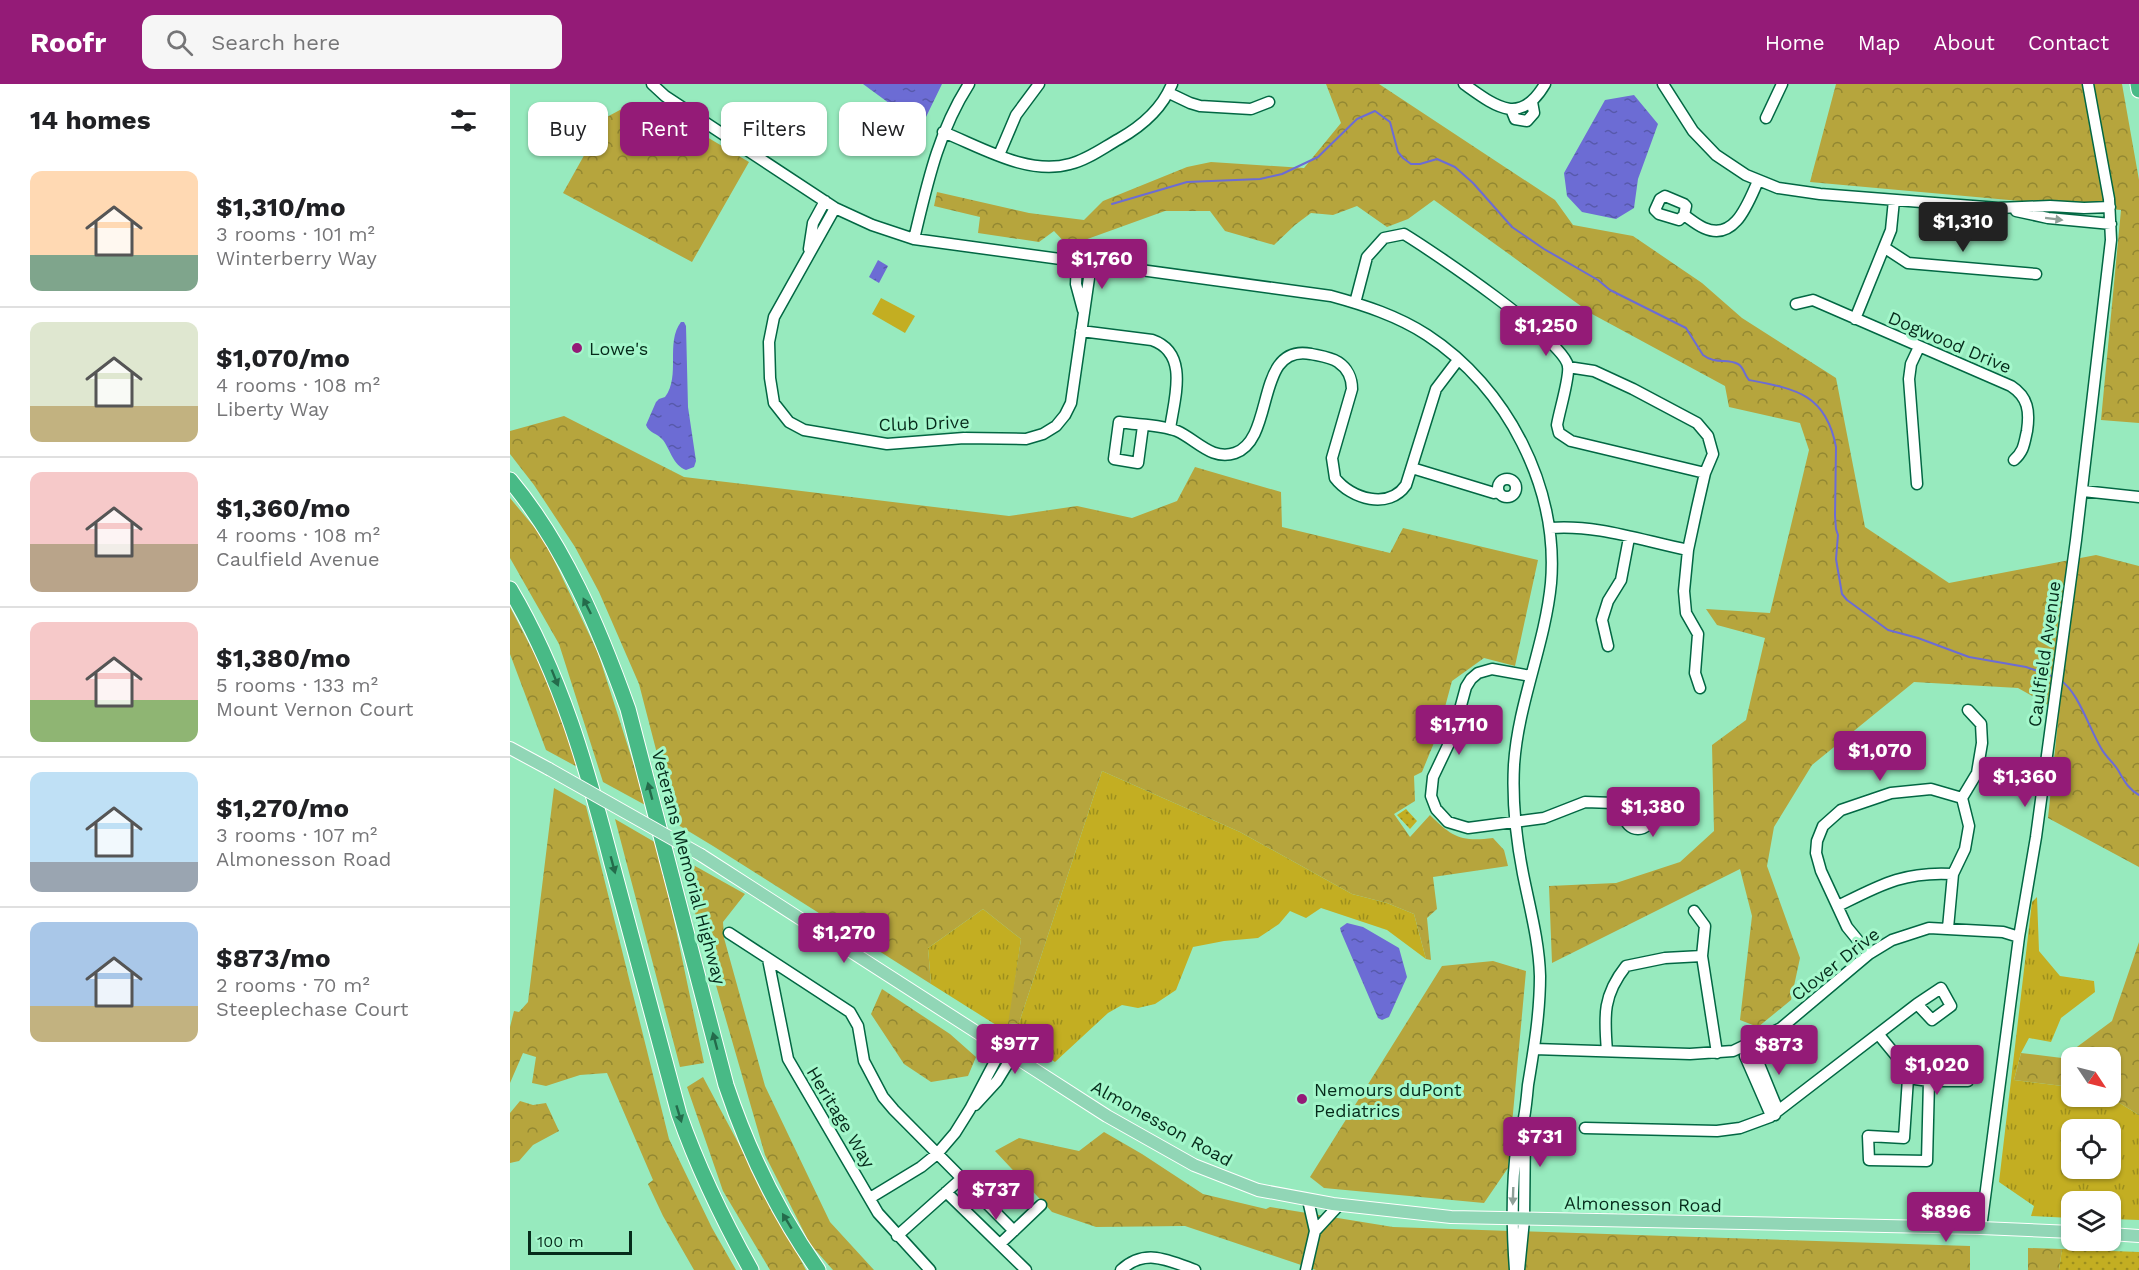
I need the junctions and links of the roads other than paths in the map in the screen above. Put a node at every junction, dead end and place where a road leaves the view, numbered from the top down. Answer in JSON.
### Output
{"nodes":[{"id":1,"x":652,"y":84,"type":"edge"},
{"id":2,"x":969,"y":84,"type":"edge"},
{"id":3,"x":1039,"y":84,"type":"edge"},
{"id":4,"x":1464,"y":84,"type":"edge"},
{"id":5,"x":1545,"y":84,"type":"edge"},
{"id":6,"x":1663,"y":84,"type":"edge"},
{"id":7,"x":1782,"y":84,"type":"edge"},
{"id":8,"x":2088,"y":84,"type":"edge"},
{"id":9,"x":2138,"y":84,"type":"edge"},
{"id":10,"x":1170,"y":88,"type":"edge"},
{"id":11,"x":2139,"y":90,"type":"edge"},
{"id":12,"x":1269,"y":102,"type":"dead end"},
{"id":13,"x":1766,"y":118,"type":"dead end"},
{"id":14,"x":943,"y":132,"type":"junction"},
{"id":15,"x":999,"y":155,"type":"junction"},
{"id":16,"x":1758,"y":181,"type":"junction"},
{"id":17,"x":1894,"y":200,"type":"junction"},
{"id":18,"x":825,"y":201,"type":"junction"},
{"id":19,"x":2110,"y":207,"type":"junction"},
{"id":20,"x":835,"y":208,"type":"junction"},
{"id":21,"x":1998,"y":208,"type":"junction"},
{"id":22,"x":1684,"y":215,"type":"dead end"},
{"id":23,"x":2112,"y":224,"type":"junction"},
{"id":24,"x":914,"y":239,"type":"junction"},
{"id":25,"x":1885,"y":248,"type":"junction"},
{"id":26,"x":808,"y":255,"type":"junction"},
{"id":27,"x":1077,"y":262,"type":"junction"},
{"id":28,"x":1091,"y":264,"type":"junction"},
{"id":29,"x":2036,"y":274,"type":"dead end"},
{"id":30,"x":1355,"y":303,"type":"junction"},
{"id":31,"x":1796,"y":304,"type":"dead end"},
{"id":32,"x":1083,"y":310,"type":"junction"},
{"id":33,"x":1855,"y":319,"type":"junction"},
{"id":34,"x":1082,"y":331,"type":"junction"},
{"id":35,"x":1919,"y":346,"type":"junction"},
{"id":36,"x":1458,"y":360,"type":"junction"},
{"id":37,"x":1568,"y":366,"type":"junction"},
{"id":38,"x":1143,"y":426,"type":"dead end"},
{"id":39,"x":1170,"y":429,"type":"junction"},
{"id":40,"x":2014,"y":460,"type":"dead end"},
{"id":41,"x":1412,"y":468,"type":"junction"},
{"id":42,"x":1705,"y":473,"type":"junction"},
{"id":43,"x":510,"y":480,"type":"edge"},
{"id":44,"x":1917,"y":484,"type":"dead end"},
{"id":45,"x":2083,"y":491,"type":"junction"},
{"id":46,"x":1498,"y":492,"type":"dead end"},
{"id":47,"x":2139,"y":497,"type":"edge"},
{"id":48,"x":1550,"y":528,"type":"junction"},
{"id":49,"x":1629,"y":538,"type":"junction"},
{"id":50,"x":1688,"y":550,"type":"junction"},
{"id":51,"x":510,"y":589,"type":"edge"},
{"id":52,"x":1608,"y":646,"type":"dead end"},
{"id":53,"x":1531,"y":676,"type":"junction"},
{"id":54,"x":1700,"y":688,"type":"dead end"},
{"id":55,"x":1968,"y":710,"type":"dead end"},
{"id":56,"x":510,"y":748,"type":"edge"},
{"id":57,"x":1962,"y":798,"type":"junction"},
{"id":58,"x":1614,"y":803,"type":"junction"},
{"id":59,"x":1636,"y":803,"type":"junction"},
{"id":60,"x":1626,"y":820,"type":"junction"},
{"id":61,"x":1515,"y":824,"type":"junction"},
{"id":62,"x":1953,"y":874,"type":"junction"},
{"id":63,"x":1838,"y":906,"type":"junction"},
{"id":64,"x":1694,"y":910,"type":"dead end"},
{"id":65,"x":1948,"y":928,"type":"junction"},
{"id":66,"x":729,"y":933,"type":"dead end"},
{"id":67,"x":2019,"y":937,"type":"junction"},
{"id":68,"x":1869,"y":954,"type":"junction"},
{"id":69,"x":1702,"y":956,"type":"junction"},
{"id":70,"x":768,"y":959,"type":"junction"},
{"id":71,"x":1917,"y":1004,"type":"dead end"},
{"id":72,"x":1879,"y":1035,"type":"junction"},
{"id":73,"x":1748,"y":1045,"type":"junction"},
{"id":74,"x":1534,"y":1049,"type":"junction"},
{"id":75,"x":1607,"y":1051,"type":"junction"},
{"id":76,"x":1007,"y":1052,"type":"junction"},
{"id":77,"x":1718,"y":1053,"type":"junction"},
{"id":78,"x":1908,"y":1078,"type":"junction"},
{"id":79,"x":1929,"y":1081,"type":"junction"},
{"id":80,"x":1968,"y":1081,"type":"dead end"},
{"id":81,"x":1775,"y":1115,"type":"junction"},
{"id":82,"x":1585,"y":1128,"type":"dead end"},
{"id":83,"x":938,"y":1154,"type":"junction"},
{"id":84,"x":962,"y":1178,"type":"junction"},
{"id":85,"x":946,"y":1192,"type":"junction"},
{"id":86,"x":870,"y":1198,"type":"junction"},
{"id":87,"x":1308,"y":1200,"type":"junction"},
{"id":88,"x":1041,"y":1205,"type":"dead end"},
{"id":89,"x":1339,"y":1205,"type":"junction"},
{"id":90,"x":1519,"y":1220,"type":"junction"},
{"id":91,"x":1982,"y":1228,"type":"junction"},
{"id":92,"x":1014,"y":1231,"type":"junction"},
{"id":93,"x":1315,"y":1231,"type":"junction"},
{"id":94,"x":2061,"y":1232,"type":"edge"},
{"id":95,"x":2121,"y":1235,"type":"edge"},
{"id":96,"x":897,"y":1236,"type":"junction"},
{"id":97,"x":2139,"y":1236,"type":"edge"},
{"id":98,"x":1000,"y":1244,"type":"junction"},
{"id":99,"x":1189,"y":1269,"type":"edge"},
{"id":100,"x":752,"y":1270,"type":"edge"},
{"id":101,"x":818,"y":1270,"type":"edge"},
{"id":102,"x":930,"y":1270,"type":"edge"},
{"id":103,"x":1026,"y":1270,"type":"edge"},
{"id":104,"x":1121,"y":1270,"type":"edge"},
{"id":105,"x":1306,"y":1270,"type":"edge"},
{"id":106,"x":1515,"y":1270,"type":"edge"},
{"id":107,"x":1519,"y":1270,"type":"edge"}],
"edges":[{"from":1,"to":18,"type":"street"},
{"from":2,"to":14,"type":"street"},
{"from":3,"to":15,"type":"street"},
{"from":4,"to":5,"type":"street"},
{"from":6,"to":16,"type":"street"},
{"from":7,"to":13,"type":"street"},
{"from":8,"to":19,"type":"street","name":"Caulfield Avenue"},
{"from":9,"to":11,"type":"highway"},
{"from":10,"to":12,"type":"street"},
{"from":10,"to":15,"type":"street"},
{"from":14,"to":15,"type":"street"},
{"from":14,"to":24,"type":"street"},
{"from":16,"to":17,"type":"street"},
{"from":16,"to":22,"type":"street"},
{"from":17,"to":21,"type":"street"},
{"from":17,"to":25,"type":"street"},
{"from":18,"to":20,"type":"street"},
{"from":18,"to":26,"type":"street"},
{"from":19,"to":21,"type":"street"},
{"from":19,"to":23,"type":"street","name":"Caulfield Avenue"},
{"from":20,"to":24,"type":"street"},
{"from":20,"to":26,"type":"street","name":"Club Drive"},
{"from":21,"to":23,"type":"street","one_way":true},
{"from":23,"to":45,"type":"street","name":"Caulfield Avenue"},
{"from":24,"to":27,"type":"street"},
{"from":25,"to":29,"type":"street"},
{"from":25,"to":33,"type":"street"},
{"from":26,"to":34,"type":"street","name":"Club Drive"},
{"from":27,"to":28,"type":"street"},
{"from":27,"to":32,"type":"street"},
{"from":28,"to":30,"type":"street"},
{"from":28,"to":32,"type":"street","name":"Club Drive"},
{"from":30,"to":36,"type":"street"},
{"from":30,"to":37,"type":"street"},
{"from":31,"to":33,"type":"street","name":"Dogwood Drive"},
{"from":32,"to":34,"type":"street","name":"Club Drive"},
{"from":33,"to":35,"type":"street","name":"Dogwood Drive"},
{"from":34,"to":39,"type":"street"},
{"from":35,"to":40,"type":"street","name":"Dogwood Drive"},
{"from":35,"to":44,"type":"street"},
{"from":36,"to":41,"type":"street"},
{"from":36,"to":48,"type":"street"},
{"from":37,"to":42,"type":"street"},
{"from":37,"to":42,"type":"street"},
{"from":38,"to":39,"type":"street"},
{"from":39,"to":41,"type":"street"},
{"from":41,"to":46,"type":"street"},
{"from":42,"to":50,"type":"street"},
{"from":101,"to":43,"type":"highway","name":"Veterans Memorial Highway","one_way":true},
{"from":45,"to":47,"type":"street"},
{"from":45,"to":67,"type":"street","name":"Caulfield Avenue"},
{"from":48,"to":49,"type":"street"},
{"from":48,"to":53,"type":"street"},
{"from":49,"to":50,"type":"street"},
{"from":49,"to":52,"type":"street"},
{"from":50,"to":54,"type":"street"},
{"from":51,"to":100,"type":"highway","one_way":true},
{"from":53,"to":61,"type":"street"},
{"from":53,"to":61,"type":"street"},
{"from":55,"to":57,"type":"street"},
{"from":56,"to":76,"type":"main road","name":"Almonesson Road","bridge":true},
{"from":57,"to":62,"type":"street"},
{"from":57,"to":63,"type":"street"},
{"from":58,"to":59,"type":"street"},
{"from":58,"to":60,"type":"street"},
{"from":58,"to":61,"type":"street"},
{"from":59,"to":60,"type":"street"},
{"from":59,"to":60,"type":"street"},
{"from":61,"to":74,"type":"street"},
{"from":62,"to":63,"type":"street"},
{"from":62,"to":65,"type":"street"},
{"from":63,"to":68,"type":"street"},
{"from":64,"to":69,"type":"street"},
{"from":65,"to":67,"type":"street","name":"Clover Drive"},
{"from":65,"to":68,"type":"street","name":"Clover Drive"},
{"from":66,"to":70,"type":"street"},
{"from":67,"to":91,"type":"street","name":"Caulfield Avenue"},
{"from":68,"to":73,"type":"street","name":"Clover Drive"},
{"from":69,"to":75,"type":"street"},
{"from":69,"to":77,"type":"street"},
{"from":70,"to":83,"type":"street"},
{"from":70,"to":86,"type":"street","name":"Heritage Way"},
{"from":71,"to":72,"type":"street"},
{"from":72,"to":78,"type":"street"},
{"from":72,"to":81,"type":"street"},
{"from":73,"to":77,"type":"street","name":"Clover Drive"},
{"from":73,"to":81,"type":"street"},
{"from":74,"to":75,"type":"street","name":"Clover Drive"},
{"from":74,"to":90,"type":"street"},
{"from":75,"to":77,"type":"street","name":"Clover Drive"},
{"from":76,"to":83,"type":"street"},
{"from":76,"to":87,"type":"main road","name":"Almonesson Road"},
{"from":78,"to":79,"type":"street"},
{"from":78,"to":79,"type":"street"},
{"from":79,"to":80,"type":"street"},
{"from":81,"to":82,"type":"street"},
{"from":83,"to":84,"type":"street"},
{"from":83,"to":86,"type":"street"},
{"from":84,"to":85,"type":"street"},
{"from":84,"to":92,"type":"street"},
{"from":85,"to":96,"type":"street"},
{"from":85,"to":98,"type":"street"},
{"from":86,"to":96,"type":"street","name":"Heritage Way"},
{"from":87,"to":89,"type":"main road","name":"Almonesson Road"},
{"from":87,"to":93,"type":"street"},
{"from":88,"to":92,"type":"street"},
{"from":89,"to":90,"type":"main road","name":"Almonesson Road"},
{"from":89,"to":93,"type":"street"},
{"from":90,"to":91,"type":"main road","name":"Almonesson Road"},
{"from":90,"to":106,"type":"street"},
{"from":90,"to":107,"type":"street"},
{"from":91,"to":94,"type":"main road","name":"Almonesson Road"},
{"from":92,"to":98,"type":"street"},
{"from":93,"to":105,"type":"street"},
{"from":95,"to":97,"type":"main road"},
{"from":96,"to":102,"type":"street","name":"Heritage Way"},
{"from":98,"to":103,"type":"street"},
{"from":99,"to":104,"type":"street"}]}
